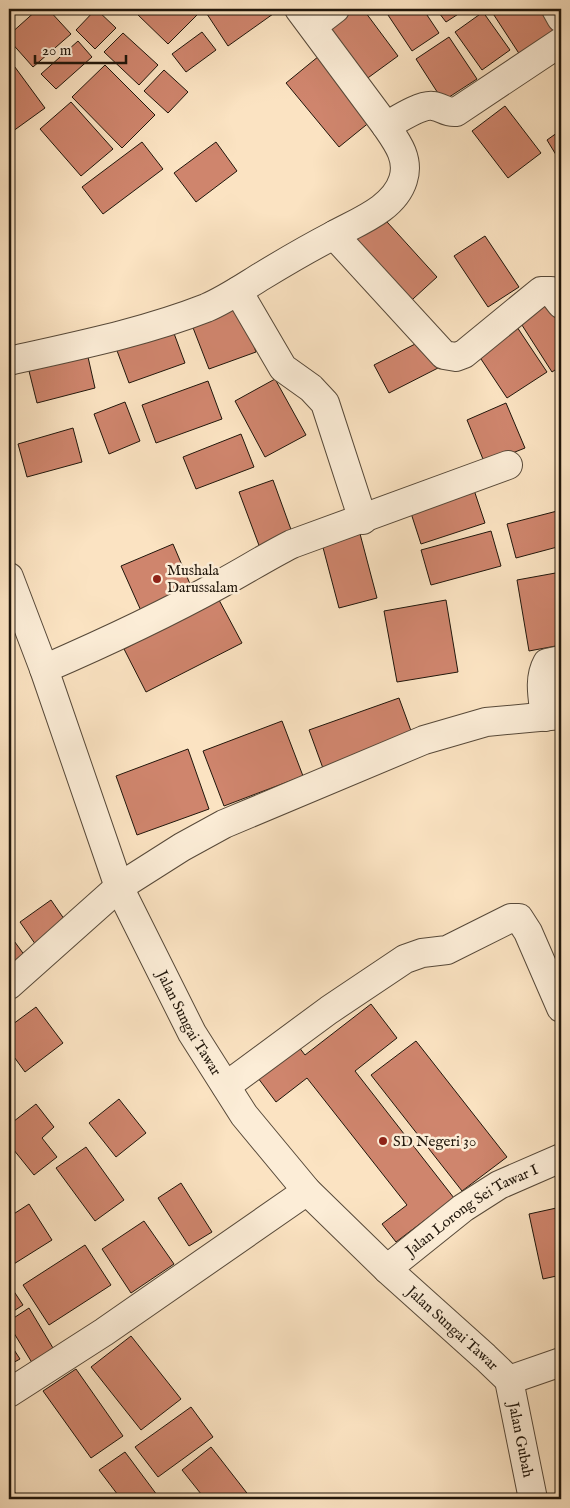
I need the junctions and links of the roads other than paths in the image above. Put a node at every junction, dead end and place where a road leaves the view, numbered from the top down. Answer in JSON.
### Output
{"nodes":[{"id":1,"x":336,"y":9,"type":"edge"},
{"id":2,"x":556,"y":9,"type":"edge"},
{"id":3,"x":306,"y":17,"type":"edge"},
{"id":4,"x":561,"y":18,"type":"edge"},
{"id":5,"x":561,"y":42,"type":"edge"},
{"id":6,"x":386,"y":126,"type":"junction"},
{"id":7,"x":334,"y":235,"type":"junction"},
{"id":8,"x":238,"y":291,"type":"junction"},
{"id":9,"x":561,"y":304,"type":"edge"},
{"id":10,"x":9,"y":361,"type":"edge"},
{"id":11,"x":508,"y":466,"type":"dead end"},
{"id":12,"x":363,"y":520,"type":"junction"},
{"id":13,"x":9,"y":577,"type":"edge"},
{"id":14,"x":561,"y":660,"type":"edge"},
{"id":15,"x":44,"y":669,"type":"junction"},
{"id":16,"x":553,"y":716,"type":"edge"},
{"id":17,"x":120,"y":887,"type":"junction"},
{"id":18,"x":9,"y":985,"type":"edge"},
{"id":19,"x":561,"y":1008,"type":"edge"},
{"id":20,"x":226,"y":1086,"type":"junction"},
{"id":21,"x":561,"y":1158,"type":"edge"},
{"id":22,"x":307,"y":1191,"type":"junction"},
{"id":23,"x":387,"y":1269,"type":"junction"},
{"id":24,"x":561,"y":1362,"type":"edge"},
{"id":25,"x":509,"y":1380,"type":"junction"},
{"id":26,"x":9,"y":1393,"type":"edge"},
{"id":27,"x":533,"y":1499,"type":"edge"}],
"edges":[{"from":1,"to":3,"type":"street"},
{"from":2,"to":4,"type":"street"},
{"from":3,"to":6,"type":"street"},
{"from":5,"to":6,"type":"street"},
{"from":6,"to":7,"type":"street"},
{"from":7,"to":8,"type":"street"},
{"from":7,"to":9,"type":"street"},
{"from":8,"to":10,"type":"street"},
{"from":8,"to":12,"type":"street"},
{"from":11,"to":12,"type":"street"},
{"from":12,"to":15,"type":"street"},
{"from":13,"to":15,"type":"street","name":"Jalan Sungai Tawar"},
{"from":14,"to":16,"type":"street"},
{"from":15,"to":17,"type":"street","name":"Jalan Sungai Tawar"},
{"from":16,"to":17,"type":"street"},
{"from":17,"to":18,"type":"street"},
{"from":17,"to":20,"type":"street","name":"Jalan Sungai Tawar"},
{"from":19,"to":20,"type":"street"},
{"from":20,"to":22,"type":"street","name":"Jalan Sungai Tawar"},
{"from":21,"to":23,"type":"street","name":"Jalan Lorong Sei Tawar I"},
{"from":22,"to":23,"type":"street","name":"Jalan Sungai Tawar"},
{"from":22,"to":26,"type":"street"},
{"from":23,"to":25,"type":"street","name":"Jalan Sungai Tawar"},
{"from":24,"to":25,"type":"street"},
{"from":25,"to":27,"type":"street","name":"Jalan Gubah"}]}
